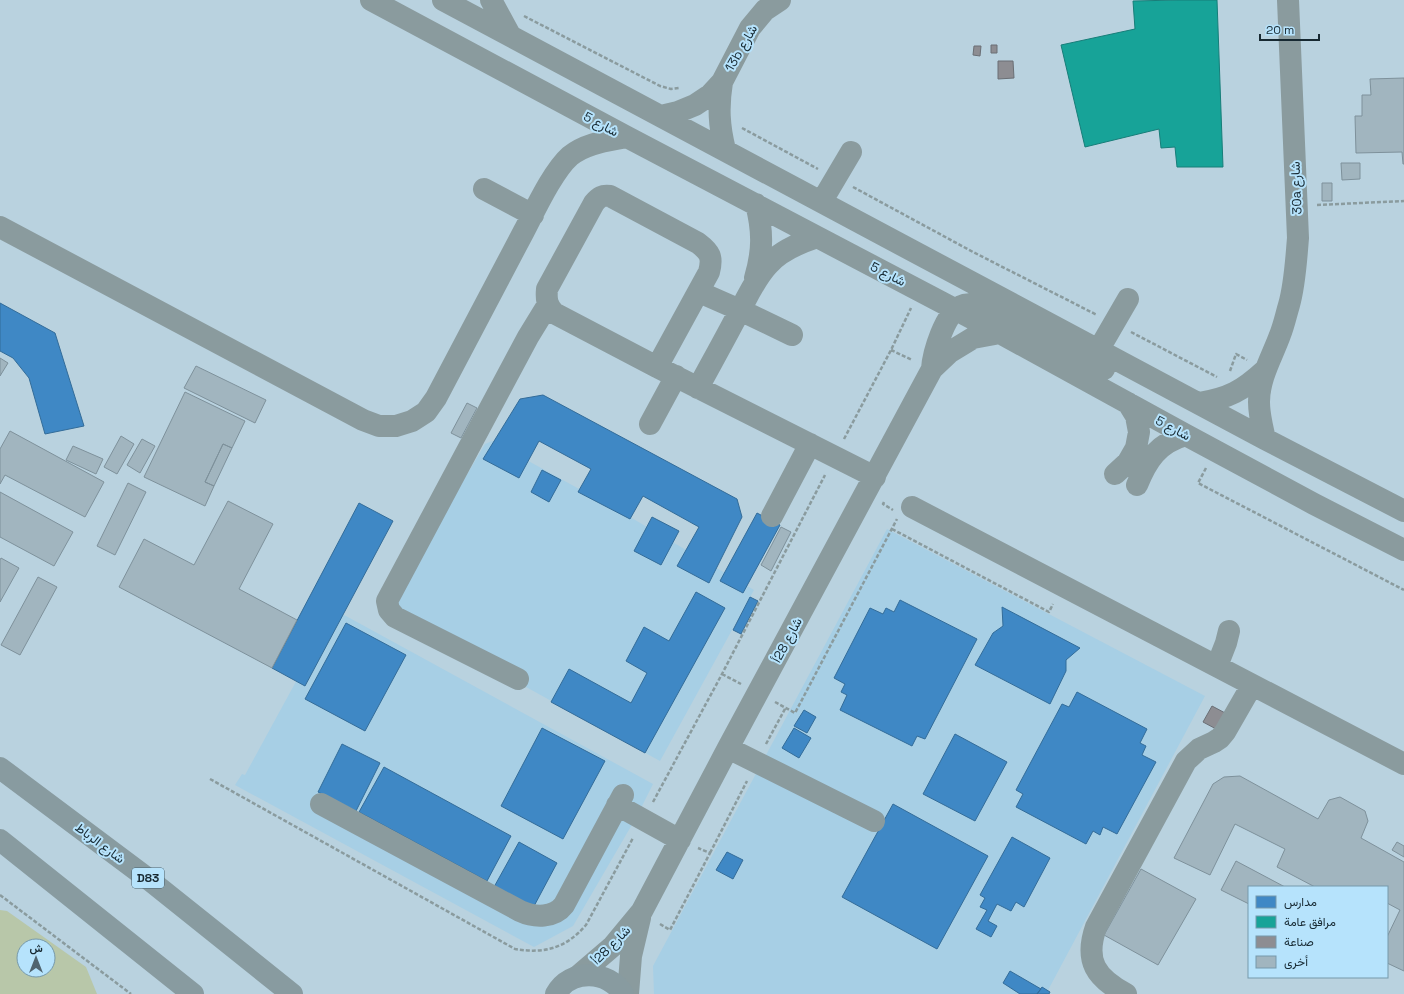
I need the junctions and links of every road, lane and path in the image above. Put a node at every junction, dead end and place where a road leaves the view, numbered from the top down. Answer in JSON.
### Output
{"nodes":[{"id":1,"x":372,"y":0,"type":"edge"},
{"id":2,"x":443,"y":0,"type":"edge"},
{"id":3,"x":491,"y":0,"type":"edge"},
{"id":4,"x":780,"y":0,"type":"edge"},
{"id":5,"x":1288,"y":0,"type":"edge"},
{"id":6,"x":522,"y":14,"type":"dead end"},
{"id":7,"x":510,"y":35,"type":"junction"},
{"id":8,"x":722,"y":82,"type":"junction"},
{"id":9,"x":683,"y":87,"type":"dead end"},
{"id":10,"x":661,"y":116,"type":"junction"},
{"id":11,"x":741,"y":128,"type":"dead end"},
{"id":12,"x":627,"y":137,"type":"junction"},
{"id":13,"x":725,"y":150,"type":"junction"},
{"id":14,"x":851,"y":152,"type":"dead end"},
{"id":15,"x":836,"y":178,"type":"junction"},
{"id":16,"x":484,"y":189,"type":"dead end"},
{"id":17,"x":1404,"y":201,"type":"edge"},
{"id":18,"x":822,"y":202,"type":"junction"},
{"id":19,"x":756,"y":204,"type":"junction"},
{"id":20,"x":1297,"y":206,"type":"junction"},
{"id":21,"x":533,"y":215,"type":"junction"},
{"id":22,"x":0,"y":227,"type":"edge"},
{"id":23,"x":817,"y":237,"type":"junction"},
{"id":24,"x":973,"y":252,"type":"junction"},
{"id":25,"x":961,"y":275,"type":"junction"},
{"id":26,"x":752,"y":287,"type":"junction"},
{"id":27,"x":920,"y":290,"type":"junction"},
{"id":28,"x":699,"y":292,"type":"junction"},
{"id":29,"x":1128,"y":299,"type":"dead end"},
{"id":30,"x":547,"y":306,"type":"junction"},
{"id":31,"x":955,"y":309,"type":"junction"},
{"id":32,"x":740,"y":310,"type":"junction"},
{"id":33,"x":1114,"y":323,"type":"junction"},
{"id":34,"x":1000,"y":333,"type":"junction"},
{"id":35,"x":792,"y":335,"type":"dead end"},
{"id":36,"x":1099,"y":349,"type":"junction"},
{"id":37,"x":932,"y":369,"type":"junction"},
{"id":38,"x":1265,"y":370,"type":"junction"},
{"id":39,"x":666,"y":371,"type":"junction"},
{"id":40,"x":1229,"y":375,"type":"dead end"},
{"id":41,"x":1219,"y":378,"type":"dead end"},
{"id":42,"x":1161,"y":382,"type":"junction"},
{"id":43,"x":698,"y":388,"type":"junction"},
{"id":44,"x":1128,"y":403,"type":"junction"},
{"id":45,"x":1199,"y":403,"type":"junction"},
{"id":46,"x":650,"y":424,"type":"dead end"},
{"id":47,"x":1186,"y":435,"type":"junction"},
{"id":48,"x":1265,"y":439,"type":"junction"},
{"id":49,"x":810,"y":444,"type":"junction"},
{"id":50,"x":835,"y":457,"type":"junction"},
{"id":51,"x":1115,"y":474,"type":"dead end"},
{"id":52,"x":875,"y":477,"type":"junction"},
{"id":53,"x":1137,"y":485,"type":"dead end"},
{"id":54,"x":1314,"y":504,"type":"junction"},
{"id":55,"x":912,"y":507,"type":"dead end"},
{"id":56,"x":1404,"y":511,"type":"edge"},
{"id":57,"x":772,"y":516,"type":"dead end"},
{"id":58,"x":892,"y":529,"type":"dead end"},
{"id":59,"x":1404,"y":534,"type":"edge"},
{"id":60,"x":1404,"y":550,"type":"edge"},
{"id":61,"x":1062,"y":586,"type":"junction"},
{"id":62,"x":1229,"y":631,"type":"dead end"},
{"id":63,"x":1216,"y":666,"type":"junction"},
{"id":64,"x":518,"y":679,"type":"dead end"},
{"id":65,"x":1252,"y":685,"type":"junction"},
{"id":66,"x":728,"y":748,"type":"junction"},
{"id":67,"x":1404,"y":764,"type":"edge"},
{"id":68,"x":0,"y":768,"type":"edge"},
{"id":69,"x":210,"y":779,"type":"dead end"},
{"id":70,"x":321,"y":804,"type":"dead end"},
{"id":71,"x":643,"y":820,"type":"junction"},
{"id":72,"x":874,"y":821,"type":"dead end"},
{"id":73,"x":0,"y":840,"type":"edge"},
{"id":74,"x":680,"y":840,"type":"junction"},
{"id":75,"x":0,"y":856,"type":"edge"},
{"id":76,"x":0,"y":895,"type":"edge"},
{"id":77,"x":94,"y":915,"type":"junction"},
{"id":78,"x":648,"y":916,"type":"junction"},
{"id":79,"x":578,"y":976,"type":"junction"},
{"id":80,"x":131,"y":994,"type":"edge"},
{"id":81,"x":193,"y":994,"type":"edge"},
{"id":82,"x":292,"y":994,"type":"edge"},
{"id":83,"x":556,"y":994,"type":"edge"},
{"id":84,"x":623,"y":994,"type":"edge"},
{"id":85,"x":628,"y":994,"type":"edge"},
{"id":86,"x":1126,"y":994,"type":"edge"}],
"edges":[{"from":1,"to":12,"type":"street","name":"شارع 5"},
{"from":2,"to":7,"type":"street"},
{"from":3,"to":7,"type":"street"},
{"from":4,"to":8,"type":"street","name":"13b شارع"},
{"from":5,"to":20,"type":"street","name":"30a شارع"},
{"from":6,"to":9,"type":"path"},
{"from":7,"to":10,"type":"street"},
{"from":8,"to":10,"type":"street","name":"13b شارع"},
{"from":8,"to":13,"type":"street","name":"13b شارع"},
{"from":10,"to":13,"type":"street"},
{"from":11,"to":15,"type":"path"},
{"from":12,"to":19,"type":"street","name":"شارع 5"},
{"from":12,"to":21,"type":"street"},
{"from":13,"to":18,"type":"street"},
{"from":14,"to":15,"type":"street"},
{"from":15,"to":18,"type":"street"},
{"from":15,"to":24,"type":"path"},
{"from":16,"to":21,"type":"street"},
{"from":17,"to":20,"type":"path"},
{"from":18,"to":25,"type":"street"},
{"from":19,"to":23,"type":"street","name":"شارع 5"},
{"from":19,"to":26,"type":"street"},
{"from":20,"to":38,"type":"street","name":"30a شارع"},
{"from":21,"to":22,"type":"street"},
{"from":23,"to":26,"type":"street"},
{"from":23,"to":27,"type":"street","name":"شارع 5"},
{"from":24,"to":25,"type":"path"},
{"from":24,"to":33,"type":"path"},
{"from":25,"to":36,"type":"street"},
{"from":26,"to":32,"type":"street"},
{"from":27,"to":31,"type":"street","name":"شارع 5"},
{"from":27,"to":50,"type":"path"},
{"from":28,"to":30,"type":"street"},
{"from":28,"to":32,"type":"street"},
{"from":28,"to":39,"type":"street"},
{"from":29,"to":33,"type":"street"},
{"from":30,"to":39,"type":"street"},
{"from":30,"to":64,"type":"street"},
{"from":31,"to":34,"type":"street","name":"شارع 5"},
{"from":31,"to":37,"type":"street","name":"شارع 28أ"},
{"from":31,"to":42,"type":"street"},
{"from":32,"to":35,"type":"street"},
{"from":32,"to":43,"type":"street"},
{"from":33,"to":36,"type":"street"},
{"from":33,"to":41,"type":"path"},
{"from":34,"to":37,"type":"street","name":"شارع 28أ"},
{"from":34,"to":44,"type":"street","name":"شارع 5"},
{"from":36,"to":42,"type":"street"},
{"from":37,"to":52,"type":"street","name":"شارع 28أ"},
{"from":38,"to":40,"type":"path"},
{"from":38,"to":45,"type":"street","name":"30a شارع"},
{"from":38,"to":48,"type":"street","name":"30a شارع"},
{"from":39,"to":43,"type":"street"},
{"from":39,"to":46,"type":"street"},
{"from":42,"to":45,"type":"street"},
{"from":43,"to":49,"type":"street"},
{"from":44,"to":47,"type":"street","name":"شارع 5"},
{"from":44,"to":51,"type":"street"},
{"from":45,"to":48,"type":"street"},
{"from":47,"to":53,"type":"street"},
{"from":47,"to":54,"type":"street","name":"شارع 5"},
{"from":48,"to":56,"type":"street"},
{"from":49,"to":50,"type":"street"},
{"from":49,"to":57,"type":"street"},
{"from":50,"to":52,"type":"street"},
{"from":50,"to":71,"type":"path"},
{"from":52,"to":66,"type":"street","name":"شارع 28أ"},
{"from":54,"to":59,"type":"street"},
{"from":54,"to":60,"type":"street","name":"شارع 5"},
{"from":55,"to":61,"type":"street"},
{"from":58,"to":61,"type":"path"},
{"from":61,"to":63,"type":"street"},
{"from":62,"to":63,"type":"street"},
{"from":63,"to":65,"type":"street"},
{"from":65,"to":67,"type":"street"},
{"from":65,"to":86,"type":"street"},
{"from":66,"to":72,"type":"street"},
{"from":66,"to":74,"type":"street","name":"شارع 28أ"},
{"from":68,"to":82,"type":"highway","name":"شارع الرباط","number":"D83"},
{"from":69,"to":71,"type":"path"},
{"from":70,"to":71,"type":"street"},
{"from":71,"to":74,"type":"street"},
{"from":73,"to":77,"type":"highway"},
{"from":74,"to":78,"type":"street","name":"شارع 28أ"},
{"from":74,"to":78,"type":"path"},
{"from":75,"to":77,"type":"highway"},
{"from":76,"to":80,"type":"path"},
{"from":77,"to":81,"type":"highway"},
{"from":78,"to":79,"type":"street","name":"شارع 28أ"},
{"from":78,"to":85,"type":"street","name":"شارع 28أ"},
{"from":79,"to":83,"type":"highway"},
{"from":79,"to":84,"type":"highway"}]}
